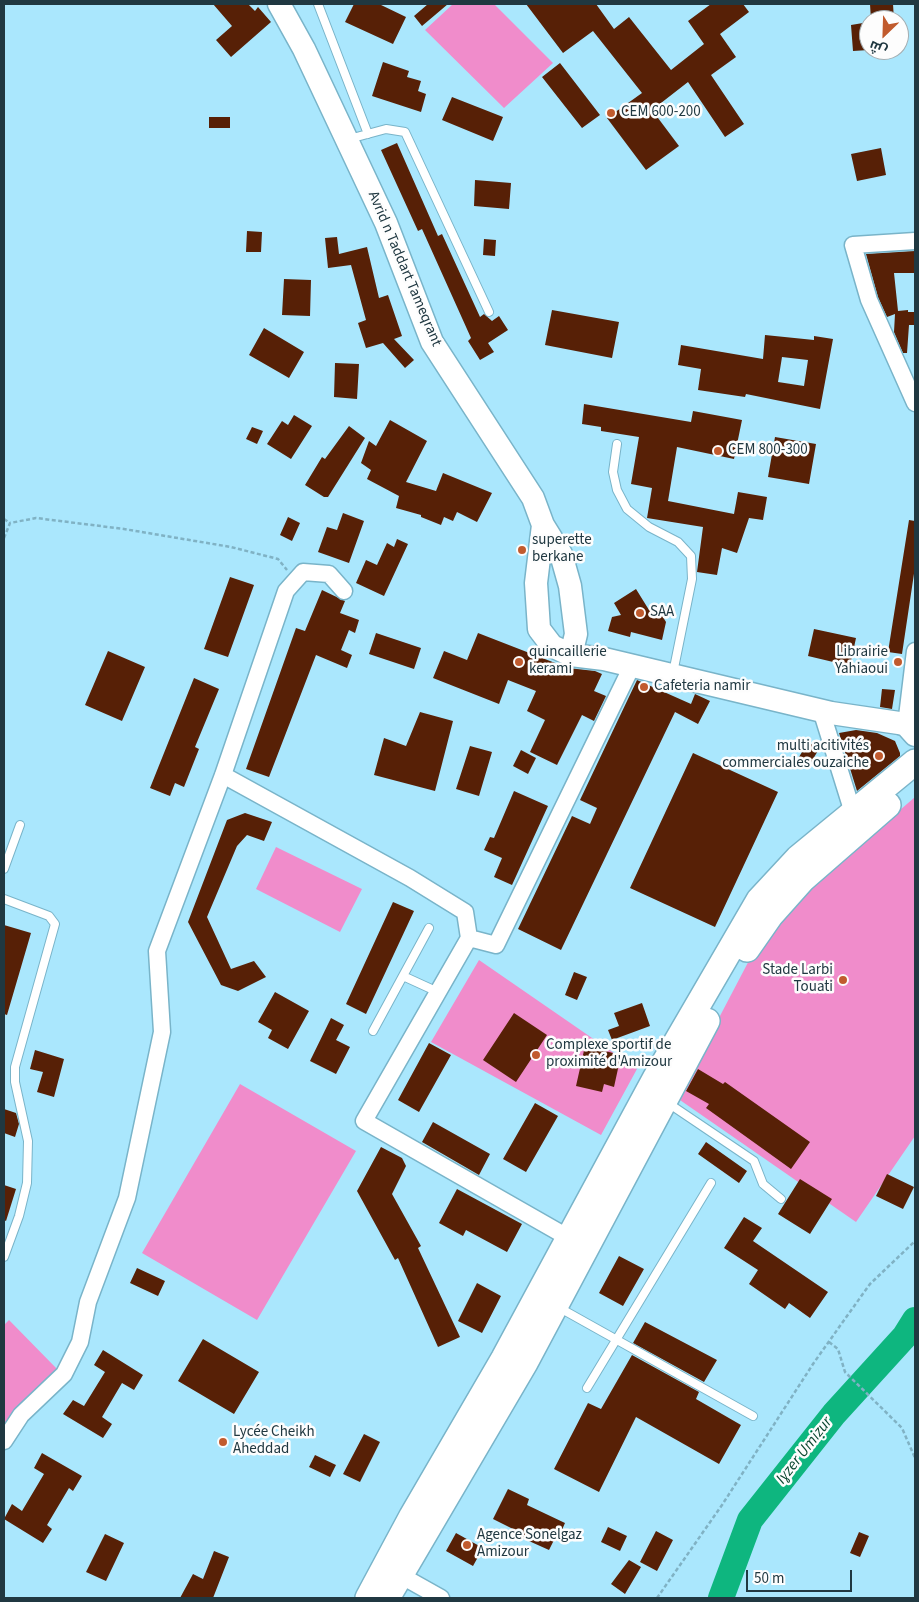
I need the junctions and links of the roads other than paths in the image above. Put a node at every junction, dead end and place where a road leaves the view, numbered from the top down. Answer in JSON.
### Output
{"nodes":[{"id":1,"x":279,"y":4,"type":"edge"},
{"id":2,"x":328,"y":4,"type":"edge"},
{"id":3,"x":320,"y":7,"type":"edge"},
{"id":4,"x":358,"y":137,"type":"junction"},
{"id":5,"x":915,"y":241,"type":"edge"},
{"id":6,"x":489,"y":312,"type":"dead end"},
{"id":7,"x":915,"y":403,"type":"edge"},
{"id":8,"x":617,"y":444,"type":"dead end"},
{"id":9,"x":543,"y":525,"type":"junction"},
{"id":10,"x":344,"y":591,"type":"dead end"},
{"id":11,"x":915,"y":651,"type":"edge"},
{"id":12,"x":570,"y":654,"type":"junction"},
{"id":13,"x":632,"y":666,"type":"junction"},
{"id":14,"x":672,"y":675,"type":"junction"},
{"id":15,"x":913,"y":682,"type":"edge"},
{"id":16,"x":821,"y":710,"type":"junction"},
{"id":17,"x":911,"y":730,"type":"edge"},
{"id":18,"x":915,"y":762,"type":"edge"},
{"id":19,"x":223,"y":775,"type":"junction"},
{"id":20,"x":915,"y":779,"type":"edge"},
{"id":21,"x":853,"y":813,"type":"junction"},
{"id":22,"x":20,"y":825,"type":"dead end"},
{"id":23,"x":4,"y":869,"type":"edge"},
{"id":24,"x":4,"y":899,"type":"edge"},
{"id":25,"x":429,"y":928,"type":"dead end"},
{"id":26,"x":469,"y":938,"type":"junction"},
{"id":27,"x":403,"y":976,"type":"junction"},
{"id":28,"x":438,"y":992,"type":"junction"},
{"id":29,"x":373,"y":1031,"type":"dead end"},
{"id":30,"x":664,"y":1088,"type":"junction"},
{"id":31,"x":711,"y":1183,"type":"dead end"},
{"id":32,"x":781,"y":1199,"type":"dead end"},
{"id":33,"x":569,"y":1238,"type":"junction"},
{"id":34,"x":4,"y":1257,"type":"edge"},
{"id":35,"x":556,"y":1306,"type":"junction"},
{"id":36,"x":616,"y":1341,"type":"junction"},
{"id":37,"x":587,"y":1388,"type":"dead end"},
{"id":38,"x":753,"y":1416,"type":"dead end"},
{"id":39,"x":4,"y":1441,"type":"edge"},
{"id":40,"x":464,"y":1445,"type":"junction"},
{"id":41,"x":400,"y":1575,"type":"junction"},
{"id":42,"x":368,"y":1598,"type":"edge"},
{"id":43,"x":387,"y":1598,"type":"edge"},
{"id":44,"x":441,"y":1598,"type":"edge"}],
"edges":[{"from":1,"to":4,"type":"main road","name":"Avrid n Taddart Tameqrant"},
{"from":2,"to":3,"type":"lane"},
{"from":3,"to":4,"type":"lane"},
{"from":4,"to":6,"type":"lane"},
{"from":4,"to":9,"type":"main road","name":"Avrid n Taddart Tameqrant"},
{"from":5,"to":7,"type":"street"},
{"from":8,"to":14,"type":"lane"},
{"from":9,"to":12,"type":"main road","name":"Avrid n Taddart Tameqrant"},
{"from":9,"to":12,"type":"main road"},
{"from":10,"to":19,"type":"street"},
{"from":11,"to":15,"type":"street"},
{"from":12,"to":13,"type":"main road"},
{"from":13,"to":14,"type":"main road"},
{"from":13,"to":26,"type":"street"},
{"from":14,"to":16,"type":"main road"},
{"from":15,"to":17,"type":"street"},
{"from":16,"to":17,"type":"main road"},
{"from":16,"to":21,"type":"street"},
{"from":18,"to":21,"type":"main road"},
{"from":19,"to":26,"type":"street"},
{"from":19,"to":39,"type":"street"},
{"from":20,"to":30,"type":"main road"},
{"from":21,"to":30,"type":"main road"},
{"from":22,"to":23,"type":"lane"},
{"from":24,"to":34,"type":"lane"},
{"from":25,"to":27,"type":"lane"},
{"from":26,"to":28,"type":"street"},
{"from":27,"to":28,"type":"lane"},
{"from":27,"to":29,"type":"lane"},
{"from":28,"to":33,"type":"street"},
{"from":30,"to":32,"type":"lane"},
{"from":30,"to":33,"type":"main road"},
{"from":30,"to":35,"type":"main road"},
{"from":31,"to":36,"type":"lane"},
{"from":33,"to":40,"type":"main road"},
{"from":35,"to":36,"type":"lane"},
{"from":35,"to":40,"type":"main road"},
{"from":36,"to":37,"type":"lane"},
{"from":36,"to":38,"type":"lane"},
{"from":40,"to":41,"type":"main road"},
{"from":40,"to":42,"type":"main road"},
{"from":41,"to":43,"type":"main road"},
{"from":41,"to":44,"type":"street"}]}
